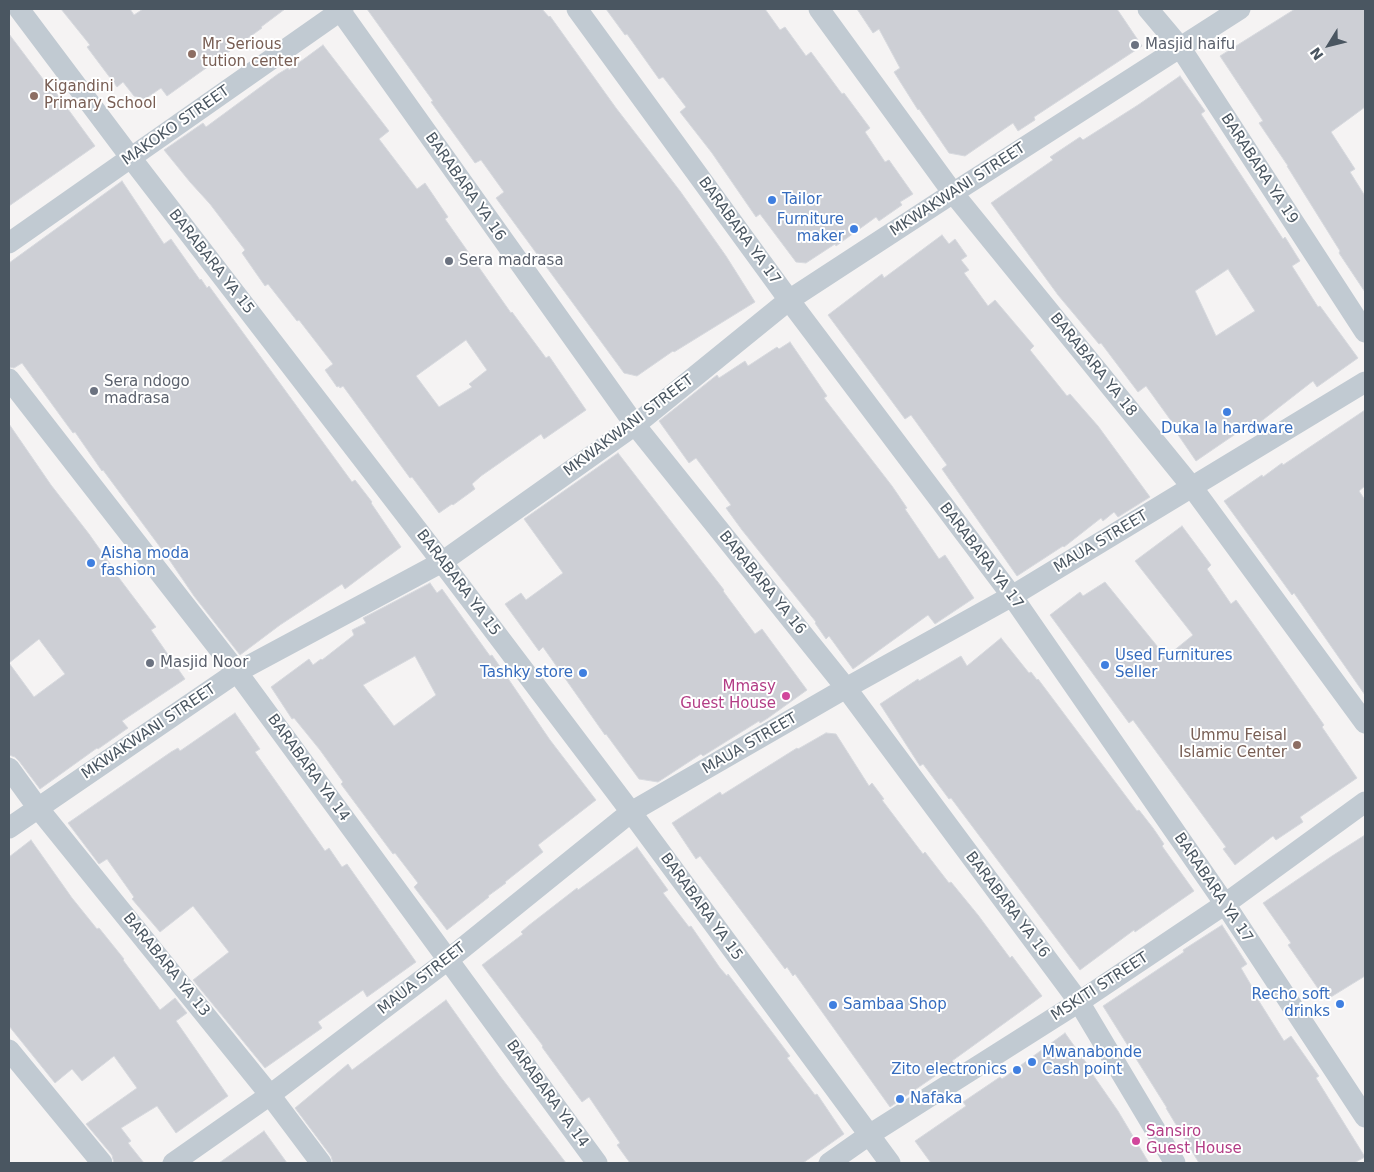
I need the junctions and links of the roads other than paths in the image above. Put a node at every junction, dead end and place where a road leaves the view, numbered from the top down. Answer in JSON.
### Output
{"nodes":[{"id":1,"x":19,"y":9,"type":"edge"},
{"id":2,"x":341,"y":9,"type":"edge"},
{"id":3,"x":577,"y":9,"type":"edge"},
{"id":4,"x":819,"y":9,"type":"edge"},
{"id":5,"x":1148,"y":9,"type":"edge"},
{"id":6,"x":1240,"y":9,"type":"edge"},
{"id":7,"x":1180,"y":48,"type":"junction"},
{"id":8,"x":131,"y":158,"type":"junction"},
{"id":9,"x":952,"y":193,"type":"junction"},
{"id":10,"x":9,"y":243,"type":"edge"},
{"id":11,"x":789,"y":300,"type":"junction"},
{"id":12,"x":1365,"y":332,"type":"edge"},
{"id":13,"x":9,"y":379,"type":"edge"},
{"id":14,"x":1365,"y":382,"type":"edge"},
{"id":15,"x":635,"y":425,"type":"junction"},
{"id":16,"x":1192,"y":486,"type":"junction"},
{"id":17,"x":442,"y":562,"type":"junction"},
{"id":18,"x":1012,"y":596,"type":"junction"},
{"id":19,"x":237,"y":672,"type":"junction"},
{"id":20,"x":846,"y":688,"type":"junction"},
{"id":21,"x":1365,"y":723,"type":"edge"},
{"id":22,"x":9,"y":768,"type":"edge"},
{"id":23,"x":1365,"y":802,"type":"edge"},
{"id":24,"x":38,"y":808,"type":"junction"},
{"id":25,"x":631,"y":812,"type":"junction"},
{"id":26,"x":9,"y":828,"type":"edge"},
{"id":27,"x":1225,"y":904,"type":"junction"},
{"id":28,"x":449,"y":959,"type":"junction"},
{"id":29,"x":1079,"y":1002,"type":"junction"},
{"id":30,"x":9,"y":1050,"type":"edge"},
{"id":31,"x":270,"y":1095,"type":"junction"},
{"id":32,"x":1365,"y":1117,"type":"edge"},
{"id":33,"x":869,"y":1135,"type":"junction"},
{"id":34,"x":102,"y":1163,"type":"edge"},
{"id":35,"x":173,"y":1163,"type":"edge"},
{"id":36,"x":321,"y":1163,"type":"edge"},
{"id":37,"x":597,"y":1163,"type":"edge"},
{"id":38,"x":829,"y":1163,"type":"edge"},
{"id":39,"x":890,"y":1163,"type":"edge"},
{"id":40,"x":1175,"y":1163,"type":"edge"}],
"edges":[{"from":1,"to":8,"type":"street","name":"BARABARA YA 15"},
{"from":2,"to":8,"type":"street","name":"MAKOKO STREET"},
{"from":2,"to":15,"type":"street","name":"BARABARA YA 16"},
{"from":3,"to":11,"type":"street","name":"BARABARA YA 17"},
{"from":4,"to":9,"type":"street","name":"BARABARA YA 18"},
{"from":5,"to":7,"type":"street","name":"BARABARA YA 19"},
{"from":6,"to":7,"type":"street","name":"MKWAKWANI STREET"},
{"from":7,"to":9,"type":"street","name":"MKWAKWANI STREET"},
{"from":7,"to":12,"type":"street","name":"BARABARA YA 19"},
{"from":8,"to":10,"type":"street","name":"MAKOKO STREET"},
{"from":8,"to":17,"type":"street","name":"BARABARA YA 15"},
{"from":9,"to":11,"type":"street","name":"MKWAKWANI STREET"},
{"from":9,"to":16,"type":"street","name":"BARABARA YA 18"},
{"from":11,"to":15,"type":"street","name":"MKWAKWANI STREET"},
{"from":11,"to":18,"type":"street","name":"BARABARA YA 17"},
{"from":13,"to":19,"type":"street","name":"BARABARA YA 14"},
{"from":14,"to":16,"type":"street","name":"MAUA STREET"},
{"from":15,"to":17,"type":"street","name":"MKWAKWANI STREET"},
{"from":15,"to":20,"type":"street","name":"BARABARA YA 16"},
{"from":16,"to":18,"type":"street","name":"MAUA STREET"},
{"from":16,"to":21,"type":"street","name":"BARABARA YA 18"},
{"from":17,"to":19,"type":"street","name":"MKWAKWANI STREET"},
{"from":17,"to":25,"type":"street","name":"BARABARA YA 15"},
{"from":18,"to":20,"type":"street","name":"MAUA STREET"},
{"from":18,"to":27,"type":"street","name":"BARABARA YA 17"},
{"from":19,"to":24,"type":"street","name":"MKWAKWANI STREET"},
{"from":19,"to":28,"type":"street","name":"BARABARA YA 14"},
{"from":20,"to":25,"type":"street","name":"MAUA STREET"},
{"from":20,"to":29,"type":"street","name":"BARABARA YA 16"},
{"from":22,"to":24,"type":"street","name":"BARABARA YA 13"},
{"from":23,"to":27,"type":"street","name":"MSKITI STREET"},
{"from":24,"to":26,"type":"street","name":"MKWAKWANI STREET"},
{"from":24,"to":31,"type":"street","name":"BARABARA YA 13"},
{"from":25,"to":28,"type":"street","name":"MAUA STREET"},
{"from":25,"to":33,"type":"street","name":"BARABARA YA 15"},
{"from":27,"to":29,"type":"street","name":"MSKITI STREET"},
{"from":27,"to":32,"type":"street","name":"BARABARA YA 17"},
{"from":28,"to":31,"type":"street","name":"MAUA STREET"},
{"from":28,"to":37,"type":"street","name":"BARABARA YA 14"},
{"from":29,"to":33,"type":"street","name":"MSKITI STREET"},
{"from":29,"to":40,"type":"street","name":"BARABARA YA 16"},
{"from":30,"to":34,"type":"street"},
{"from":31,"to":35,"type":"street","name":"MAUA STREET"},
{"from":31,"to":36,"type":"street","name":"BARABARA YA 13"},
{"from":33,"to":38,"type":"street","name":"MSKITI STREET"},
{"from":33,"to":39,"type":"street","name":"BARABARA YA 15"}]}
